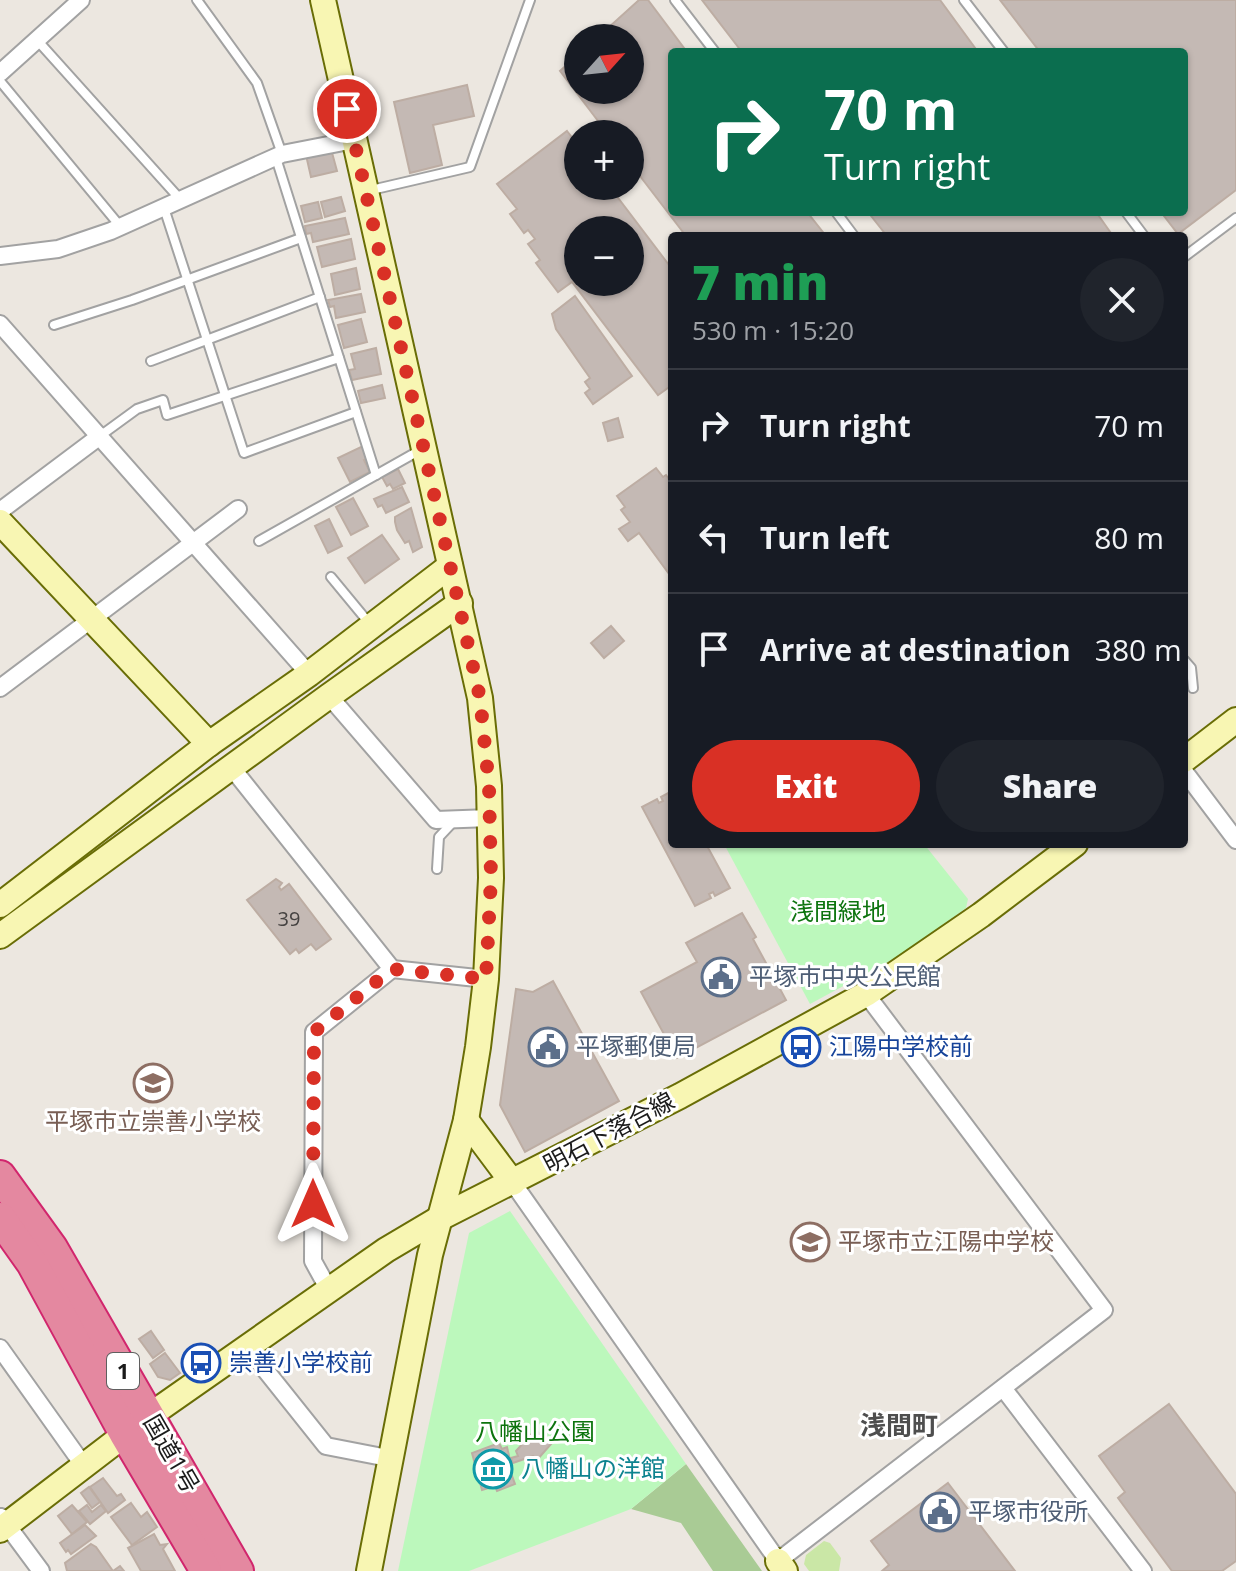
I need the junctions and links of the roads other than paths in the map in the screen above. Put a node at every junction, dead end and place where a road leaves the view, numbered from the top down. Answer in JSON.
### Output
{"nodes":[{"id":1,"x":81,"y":0,"type":"edge"},
{"id":2,"x":197,"y":0,"type":"edge"},
{"id":3,"x":323,"y":0,"type":"edge"},
{"id":4,"x":530,"y":0,"type":"edge"},
{"id":5,"x":675,"y":0,"type":"edge"},
{"id":6,"x":964,"y":0,"type":"edge"},
{"id":7,"x":36,"y":39,"type":"junction"},
{"id":8,"x":712,"y":48,"type":"edge"},
{"id":9,"x":1001,"y":48,"type":"edge"},
{"id":10,"x":0,"y":73,"type":"edge"},
{"id":11,"x":0,"y":81,"type":"edge"},
{"id":12,"x":354,"y":140,"type":"junction"},
{"id":13,"x":279,"y":156,"type":"junction"},
{"id":14,"x":365,"y":191,"type":"junction"},
{"id":15,"x":181,"y":200,"type":"junction"},
{"id":16,"x":164,"y":208,"type":"junction"},
{"id":17,"x":1236,"y":218,"type":"edge"},
{"id":18,"x":121,"y":227,"type":"junction"},
{"id":19,"x":301,"y":238,"type":"junction"},
{"id":20,"x":1188,"y":254,"type":"edge"},
{"id":21,"x":0,"y":256,"type":"edge"},
{"id":22,"x":189,"y":279,"type":"junction"},
{"id":23,"x":320,"y":297,"type":"junction"},
{"id":24,"x":0,"y":324,"type":"edge"},
{"id":25,"x":54,"y":325,"type":"dead end"},
{"id":26,"x":207,"y":340,"type":"junction"},
{"id":27,"x":339,"y":358,"type":"junction"},
{"id":28,"x":151,"y":361,"type":"dead end"},
{"id":29,"x":225,"y":396,"type":"junction"},
{"id":30,"x":356,"y":412,"type":"junction"},
{"id":31,"x":100,"y":436,"type":"junction"},
{"id":32,"x":423,"y":448,"type":"junction"},
{"id":33,"x":376,"y":475,"type":"junction"},
{"id":34,"x":238,"y":509,"type":"dead end"},
{"id":35,"x":0,"y":511,"type":"edge"},
{"id":36,"x":0,"y":522,"type":"edge"},
{"id":37,"x":259,"y":541,"type":"dead end"},
{"id":38,"x":193,"y":542,"type":"junction"},
{"id":39,"x":450,"y":566,"type":"junction"},
{"id":40,"x":331,"y":577,"type":"dead end"},
{"id":41,"x":460,"y":603,"type":"junction"},
{"id":42,"x":93,"y":618,"type":"junction"},
{"id":43,"x":372,"y":627,"type":"junction"},
{"id":44,"x":1188,"y":665,"type":"edge"},
{"id":45,"x":309,"y":674,"type":"junction"},
{"id":46,"x":1188,"y":685,"type":"edge"},
{"id":47,"x":0,"y":688,"type":"edge"},
{"id":48,"x":329,"y":696,"type":"junction"},
{"id":49,"x":1236,"y":720,"type":"edge"},
{"id":50,"x":209,"y":744,"type":"junction"},
{"id":51,"x":1188,"y":757,"type":"edge"},
{"id":52,"x":232,"y":768,"type":"junction"},
{"id":53,"x":1188,"y":776,"type":"edge"},
{"id":54,"x":490,"y":818,"type":"junction"},
{"id":55,"x":456,"y":820,"type":"junction"},
{"id":56,"x":1236,"y":840,"type":"edge"},
{"id":57,"x":1070,"y":848,"type":"edge"},
{"id":58,"x":437,"y":869,"type":"dead end"},
{"id":59,"x":0,"y":905,"type":"edge"},
{"id":60,"x":0,"y":936,"type":"edge"},
{"id":61,"x":392,"y":969,"type":"junction"},
{"id":62,"x":486,"y":979,"type":"junction"},
{"id":63,"x":866,"y":994,"type":"junction"},
{"id":64,"x":466,"y":1120,"type":"junction"},
{"id":65,"x":0,"y":1176,"type":"edge"},
{"id":66,"x":513,"y":1183,"type":"junction"},
{"id":67,"x":440,"y":1218,"type":"junction"},
{"id":68,"x":2,"y":1225,"type":"edge"},
{"id":69,"x":329,"y":1290,"type":"junction"},
{"id":70,"x":247,"y":1347,"type":"junction"},
{"id":71,"x":0,"y":1348,"type":"edge"},
{"id":72,"x":1003,"y":1388,"type":"junction"},
{"id":73,"x":137,"y":1425,"type":"junction"},
{"id":74,"x":393,"y":1459,"type":"junction"},
{"id":75,"x":84,"y":1466,"type":"junction"},
{"id":76,"x":2,"y":1524,"type":"edge"},
{"id":77,"x":782,"y":1566,"type":"edge"},
{"id":78,"x":41,"y":1571,"type":"edge"},
{"id":79,"x":206,"y":1571,"type":"edge"},
{"id":80,"x":238,"y":1571,"type":"edge"},
{"id":81,"x":369,"y":1571,"type":"edge"},
{"id":82,"x":1143,"y":1571,"type":"edge"}],
"edges":[{"from":1,"to":7,"type":"street"},
{"from":2,"to":13,"type":"lane"},
{"from":3,"to":12,"type":"street"},
{"from":4,"to":14,"type":"lane"},
{"from":5,"to":8,"type":"lane"},
{"from":6,"to":9,"type":"lane"},
{"from":7,"to":10,"type":"street"},
{"from":7,"to":15,"type":"lane"},
{"from":11,"to":18,"type":"lane"},
{"from":12,"to":13,"type":"street"},
{"from":12,"to":14,"type":"street"},
{"from":13,"to":15,"type":"street"},
{"from":13,"to":19,"type":"lane"},
{"from":14,"to":32,"type":"street"},
{"from":15,"to":16,"type":"street"},
{"from":16,"to":18,"type":"street"},
{"from":16,"to":22,"type":"lane"},
{"from":17,"to":20,"type":"lane"},
{"from":18,"to":21,"type":"street"},
{"from":19,"to":22,"type":"lane"},
{"from":19,"to":23,"type":"lane"},
{"from":22,"to":25,"type":"lane"},
{"from":22,"to":26,"type":"lane"},
{"from":23,"to":26,"type":"lane"},
{"from":23,"to":27,"type":"lane"},
{"from":24,"to":31,"type":"street"},
{"from":26,"to":28,"type":"lane"},
{"from":26,"to":29,"type":"lane"},
{"from":27,"to":29,"type":"lane"},
{"from":27,"to":30,"type":"lane"},
{"from":29,"to":30,"type":"lane"},
{"from":29,"to":31,"type":"lane"},
{"from":30,"to":33,"type":"lane"},
{"from":31,"to":35,"type":"street"},
{"from":31,"to":38,"type":"street"},
{"from":32,"to":33,"type":"lane"},
{"from":32,"to":39,"type":"street"},
{"from":33,"to":37,"type":"lane"},
{"from":34,"to":38,"type":"street"},
{"from":36,"to":42,"type":"street"},
{"from":38,"to":42,"type":"street"},
{"from":38,"to":45,"type":"street"},
{"from":39,"to":41,"type":"street"},
{"from":39,"to":43,"type":"street"},
{"from":40,"to":43,"type":"lane"},
{"from":41,"to":48,"type":"street"},
{"from":41,"to":54,"type":"street"},
{"from":42,"to":47,"type":"street"},
{"from":42,"to":50,"type":"street"},
{"from":43,"to":45,"type":"street"},
{"from":44,"to":46,"type":"lane"},
{"from":45,"to":50,"type":"street"},
{"from":48,"to":52,"type":"street"},
{"from":48,"to":55,"type":"street"},
{"from":49,"to":51,"type":"street"},
{"from":50,"to":59,"type":"street"},
{"from":52,"to":60,"type":"street"},
{"from":52,"to":61,"type":"street"},
{"from":53,"to":56,"type":"street"},
{"from":54,"to":55,"type":"street"},
{"from":54,"to":62,"type":"street"},
{"from":55,"to":58,"type":"lane"},
{"from":57,"to":63,"type":"street","name":"明石下落合線"},
{"from":61,"to":62,"type":"street"},
{"from":61,"to":69,"type":"street"},
{"from":62,"to":64,"type":"street"},
{"from":63,"to":66,"type":"street","name":"明石下落合線"},
{"from":63,"to":72,"type":"street"},
{"from":64,"to":66,"type":"street"},
{"from":64,"to":67,"type":"street"},
{"from":65,"to":73,"type":"highway","name":"国道1号","number":"1"},
{"from":66,"to":67,"type":"street","name":"明石下落合線"},
{"from":66,"to":77,"type":"street"},
{"from":67,"to":69,"type":"street","name":"明石下落合線"},
{"from":67,"to":74,"type":"street"},
{"from":68,"to":73,"type":"highway","name":"国道1号","number":"1"},
{"from":69,"to":70,"type":"street","name":"明石下落合線"},
{"from":70,"to":73,"type":"street","name":"明石下落合線"},
{"from":70,"to":74,"type":"street"},
{"from":71,"to":75,"type":"street"},
{"from":72,"to":77,"type":"street"},
{"from":72,"to":82,"type":"street"},
{"from":73,"to":75,"type":"street","name":"明石下落合線"},
{"from":73,"to":79,"type":"highway","name":"国道1号","number":"1"},
{"from":73,"to":80,"type":"highway","name":"国道1号","number":"1"},
{"from":74,"to":81,"type":"street"},
{"from":75,"to":76,"type":"street","name":"明石下落合線"},
{"from":76,"to":78,"type":"street"}]}
